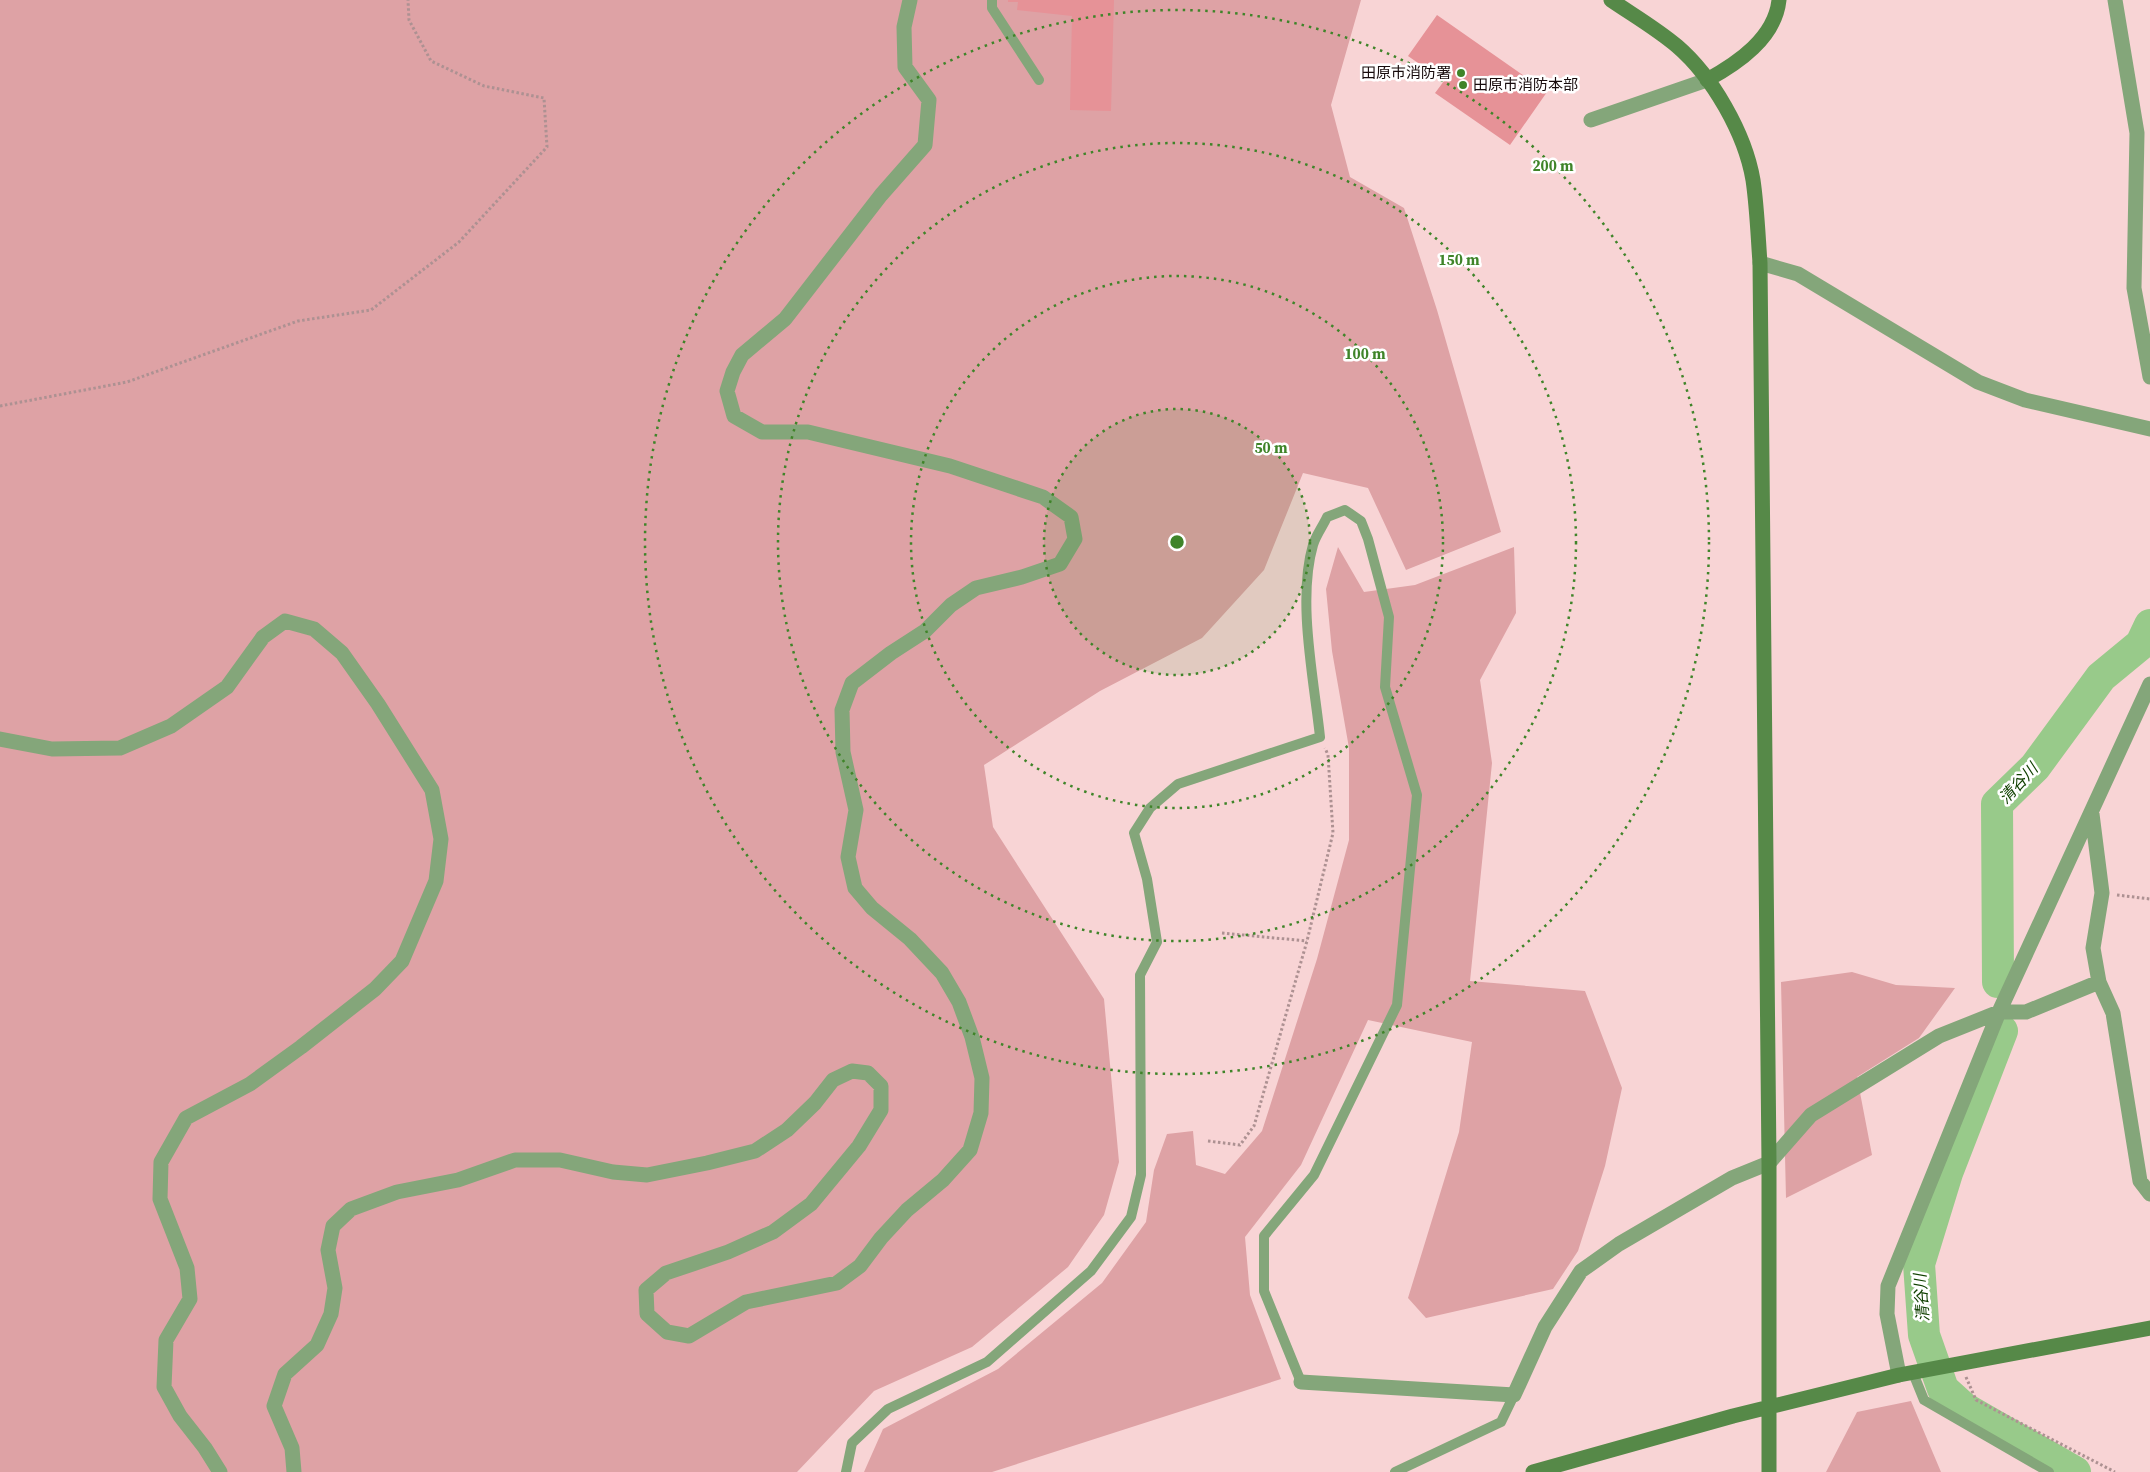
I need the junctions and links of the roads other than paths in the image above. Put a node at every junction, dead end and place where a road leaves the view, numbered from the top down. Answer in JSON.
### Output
{"nodes":[{"id":1,"x":910,"y":0,"type":"edge"},
{"id":2,"x":992,"y":0,"type":"edge"},
{"id":3,"x":1611,"y":0,"type":"edge"},
{"id":4,"x":1780,"y":0,"type":"edge"},
{"id":5,"x":2115,"y":0,"type":"edge"},
{"id":6,"x":1039,"y":80,"type":"dead end"},
{"id":7,"x":1707,"y":80,"type":"junction"},
{"id":8,"x":1592,"y":120,"type":"dead end"},
{"id":9,"x":1760,"y":263,"type":"junction"},
{"id":10,"x":2149,"y":367,"type":"edge"},
{"id":11,"x":2150,"y":429,"type":"edge"},
{"id":12,"x":2150,"y":684,"type":"edge"},
{"id":13,"x":0,"y":738,"type":"edge"},
{"id":14,"x":2092,"y":814,"type":"junction"},
{"id":15,"x":2099,"y":982,"type":"junction"},
{"id":16,"x":1999,"y":1012,"type":"junction"},
{"id":17,"x":1769,"y":1162,"type":"junction"},
{"id":18,"x":2150,"y":1194,"type":"edge"},
{"id":19,"x":2150,"y":1328,"type":"edge"},
{"id":20,"x":1906,"y":1374,"type":"junction"},
{"id":21,"x":1301,"y":1382,"type":"joint"},
{"id":22,"x":1514,"y":1394,"type":"junction"},
{"id":23,"x":1768,"y":1407,"type":"junction"},
{"id":24,"x":220,"y":1472,"type":"edge"},
{"id":25,"x":294,"y":1472,"type":"edge"},
{"id":26,"x":846,"y":1472,"type":"edge"},
{"id":27,"x":1395,"y":1472,"type":"edge"},
{"id":28,"x":1533,"y":1472,"type":"edge"},
{"id":29,"x":1769,"y":1472,"type":"edge"},
{"id":30,"x":2049,"y":1472,"type":"edge"}],
"edges":[{"from":1,"to":25,"type":"street"},
{"from":2,"to":6,"type":"lane"},
{"from":3,"to":7,"type":"street"},
{"from":4,"to":7,"type":"street"},
{"from":5,"to":10,"type":"street"},
{"from":7,"to":8,"type":"street"},
{"from":7,"to":9,"type":"street"},
{"from":9,"to":11,"type":"street"},
{"from":9,"to":17,"type":"street"},
{"from":12,"to":14,"type":"street"},
{"from":13,"to":24,"type":"street"},
{"from":14,"to":15,"type":"street"},
{"from":14,"to":16,"type":"street"},
{"from":15,"to":16,"type":"street"},
{"from":15,"to":18,"type":"street"},
{"from":16,"to":17,"type":"street"},
{"from":16,"to":20,"type":"street"},
{"from":17,"to":22,"type":"street"},
{"from":17,"to":23,"type":"street"},
{"from":19,"to":20,"type":"street"},
{"from":20,"to":23,"type":"street"},
{"from":20,"to":30,"type":"lane"},
{"from":21,"to":22,"type":"street"},
{"from":21,"to":26,"type":"lane"},
{"from":22,"to":27,"type":"lane"},
{"from":23,"to":28,"type":"street"},
{"from":23,"to":29,"type":"street"}]}
